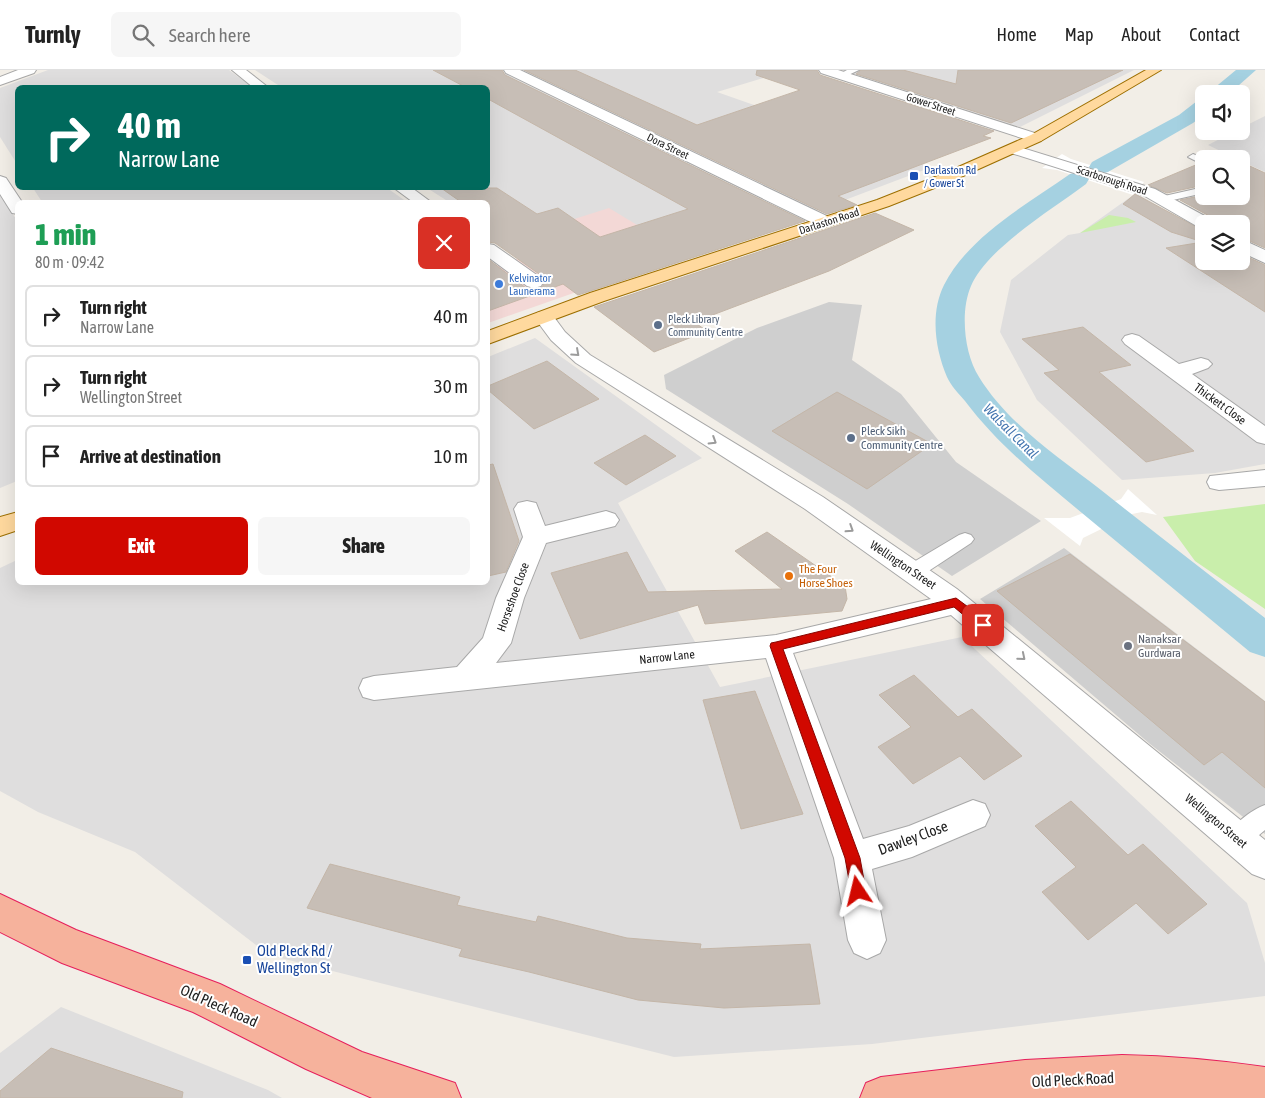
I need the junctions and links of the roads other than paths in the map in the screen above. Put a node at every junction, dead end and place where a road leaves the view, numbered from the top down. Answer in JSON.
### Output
{"nodes":[{"id":1,"x":30,"y":70,"type":"edge"},
{"id":2,"x":238,"y":70,"type":"edge"},
{"id":3,"x":510,"y":70,"type":"edge"},
{"id":4,"x":825,"y":70,"type":"edge"},
{"id":5,"x":1155,"y":70,"type":"edge"},
{"id":6,"x":848,"y":73,"type":"edge"},
{"id":7,"x":0,"y":81,"type":"edge"},
{"id":8,"x":259,"y":85,"type":"edge"},
{"id":9,"x":1036,"y":138,"type":"junction"},
{"id":10,"x":1013,"y":149,"type":"junction"},
{"id":11,"x":0,"y":181,"type":"edge"},
{"id":12,"x":405,"y":190,"type":"edge"},
{"id":13,"x":1195,"y":192,"type":"edge"},
{"id":14,"x":1164,"y":199,"type":"junction"},
{"id":15,"x":420,"y":200,"type":"edge"},
{"id":16,"x":15,"y":204,"type":"edge"},
{"id":17,"x":1195,"y":217,"type":"edge"},
{"id":18,"x":825,"y":222,"type":"junction"},
{"id":19,"x":1250,"y":249,"type":"edge"},
{"id":20,"x":490,"y":250,"type":"edge"},
{"id":21,"x":1265,"y":258,"type":"edge"},
{"id":22,"x":534,"y":282,"type":"dead end"},
{"id":23,"x":544,"y":317,"type":"junction"},
{"id":24,"x":490,"y":337,"type":"edge"},
{"id":25,"x":1132,"y":340,"type":"dead end"},
{"id":26,"x":1201,"y":364,"type":"dead end"},
{"id":27,"x":1176,"y":372,"type":"junction"},
{"id":28,"x":1265,"y":437,"type":"edge"},
{"id":29,"x":1265,"y":478,"type":"edge"},
{"id":30,"x":1220,"y":482,"type":"dead end"},
{"id":31,"x":528,"y":509,"type":"dead end"},
{"id":32,"x":606,"y":520,"type":"dead end"},
{"id":33,"x":15,"y":521,"type":"edge"},
{"id":34,"x":0,"y":527,"type":"edge"},
{"id":35,"x":536,"y":537,"type":"junction"},
{"id":36,"x":965,"y":539,"type":"dead end"},
{"id":37,"x":914,"y":571,"type":"junction"},
{"id":38,"x":956,"y":603,"type":"junction"},
{"id":39,"x":776,"y":646,"type":"junction"},
{"id":40,"x":466,"y":678,"type":"junction"},
{"id":41,"x":374,"y":688,"type":"dead end"},
{"id":42,"x":973,"y":815,"type":"dead end"},
{"id":43,"x":1265,"y":815,"type":"edge"},
{"id":44,"x":1237,"y":839,"type":"junction"},
{"id":45,"x":852,"y":858,"type":"junction"},
{"id":46,"x":1265,"y":862,"type":"edge"},
{"id":47,"x":0,"y":912,"type":"edge"},
{"id":48,"x":867,"y":940,"type":"dead end"},
{"id":49,"x":1265,"y":1088,"type":"edge"},
{"id":50,"x":440,"y":1098,"type":"edge"},
{"id":51,"x":881,"y":1098,"type":"edge"}],
"edges":[{"from":1,"to":7,"type":"street"},
{"from":2,"to":8,"type":"street"},
{"from":3,"to":18,"type":"street","name":"Dora Street"},
{"from":4,"to":6,"type":"street","name":"Gower Street"},
{"from":5,"to":9,"type":"main road","name":"Darlaston Road"},
{"from":6,"to":9,"type":"street","name":"Gower Street"},
{"from":9,"to":10,"type":"main road","name":"Darlaston Road"},
{"from":10,"to":14,"type":"street","name":"Scarborough Road"},
{"from":10,"to":18,"type":"main road","name":"Darlaston Road"},
{"from":11,"to":16,"type":"street"},
{"from":12,"to":15,"type":"street"},
{"from":13,"to":14,"type":"lane"},
{"from":14,"to":17,"type":"street","name":"Scarborough Road"},
{"from":18,"to":23,"type":"main road","name":"Darlaston Road"},
{"from":19,"to":21,"type":"street"},
{"from":20,"to":22,"type":"street"},
{"from":23,"to":24,"type":"main road","name":"Darlaston Road"},
{"from":23,"to":37,"type":"street","name":"Wellington Street","one_way":true},
{"from":25,"to":27,"type":"street","name":"Thickett Close"},
{"from":26,"to":27,"type":"street","name":"Thickett Close"},
{"from":27,"to":28,"type":"street","name":"Thickett Close"},
{"from":29,"to":30,"type":"street"},
{"from":31,"to":35,"type":"street"},
{"from":32,"to":35,"type":"street"},
{"from":33,"to":34,"type":"main road"},
{"from":35,"to":40,"type":"street","name":"Horseshoe Close"},
{"from":36,"to":37,"type":"lane"},
{"from":37,"to":38,"type":"street","name":"Wellington Street"},
{"from":38,"to":39,"type":"street","name":"Narrow Lane"},
{"from":38,"to":44,"type":"street","name":"Wellington Street","one_way":true},
{"from":39,"to":40,"type":"street","name":"Narrow Lane"},
{"from":39,"to":45,"type":"street"},
{"from":40,"to":41,"type":"street","name":"Narrow Lane"},
{"from":42,"to":45,"type":"street","name":"Dawley Close"},
{"from":43,"to":44,"type":"lane"},
{"from":44,"to":46,"type":"street","name":"Wellington Street"},
{"from":45,"to":48,"type":"street"},
{"from":47,"to":50,"type":"highway","name":"Old Pleck Road"},
{"from":49,"to":51,"type":"highway","name":"Old Pleck Road"}]}
